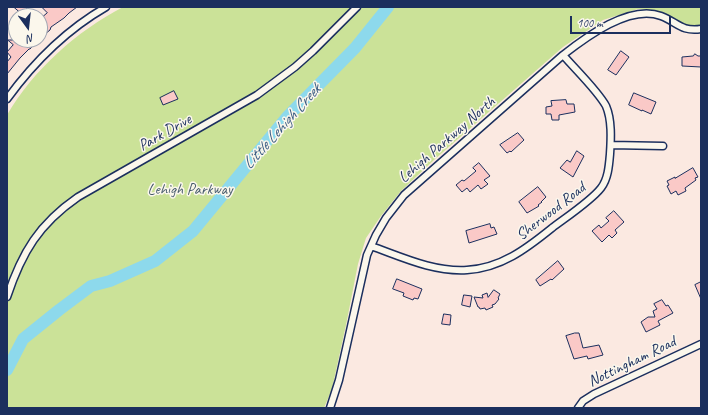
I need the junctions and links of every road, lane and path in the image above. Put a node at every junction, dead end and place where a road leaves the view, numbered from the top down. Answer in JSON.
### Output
{"nodes":[{"id":1,"x":105,"y":7,"type":"edge"},
{"id":2,"x":357,"y":7,"type":"edge"},
{"id":3,"x":701,"y":29,"type":"edge"},
{"id":4,"x":563,"y":55,"type":"junction"},
{"id":5,"x":7,"y":99,"type":"edge"},
{"id":6,"x":611,"y":145,"type":"junction"},
{"id":7,"x":663,"y":146,"type":"dead end"},
{"id":8,"x":371,"y":246,"type":"junction"},
{"id":9,"x":7,"y":297,"type":"edge"},
{"id":10,"x":701,"y":344,"type":"edge"},
{"id":11,"x":330,"y":408,"type":"edge"},
{"id":12,"x":578,"y":408,"type":"edge"}],
"edges":[{"from":1,"to":5,"type":"street"},
{"from":2,"to":9,"type":"street","name":"Park Drive"},
{"from":3,"to":4,"type":"street","name":"Lehigh Parkway North"},
{"from":4,"to":6,"type":"street","name":"Sherwood Road"},
{"from":4,"to":8,"type":"street","name":"Lehigh Parkway North"},
{"from":6,"to":7,"type":"street"},
{"from":6,"to":8,"type":"street","name":"Sherwood Road"},
{"from":8,"to":11,"type":"street","name":"Lehigh Parkway North"},
{"from":10,"to":12,"type":"street","name":"Nottingham Road"}]}
